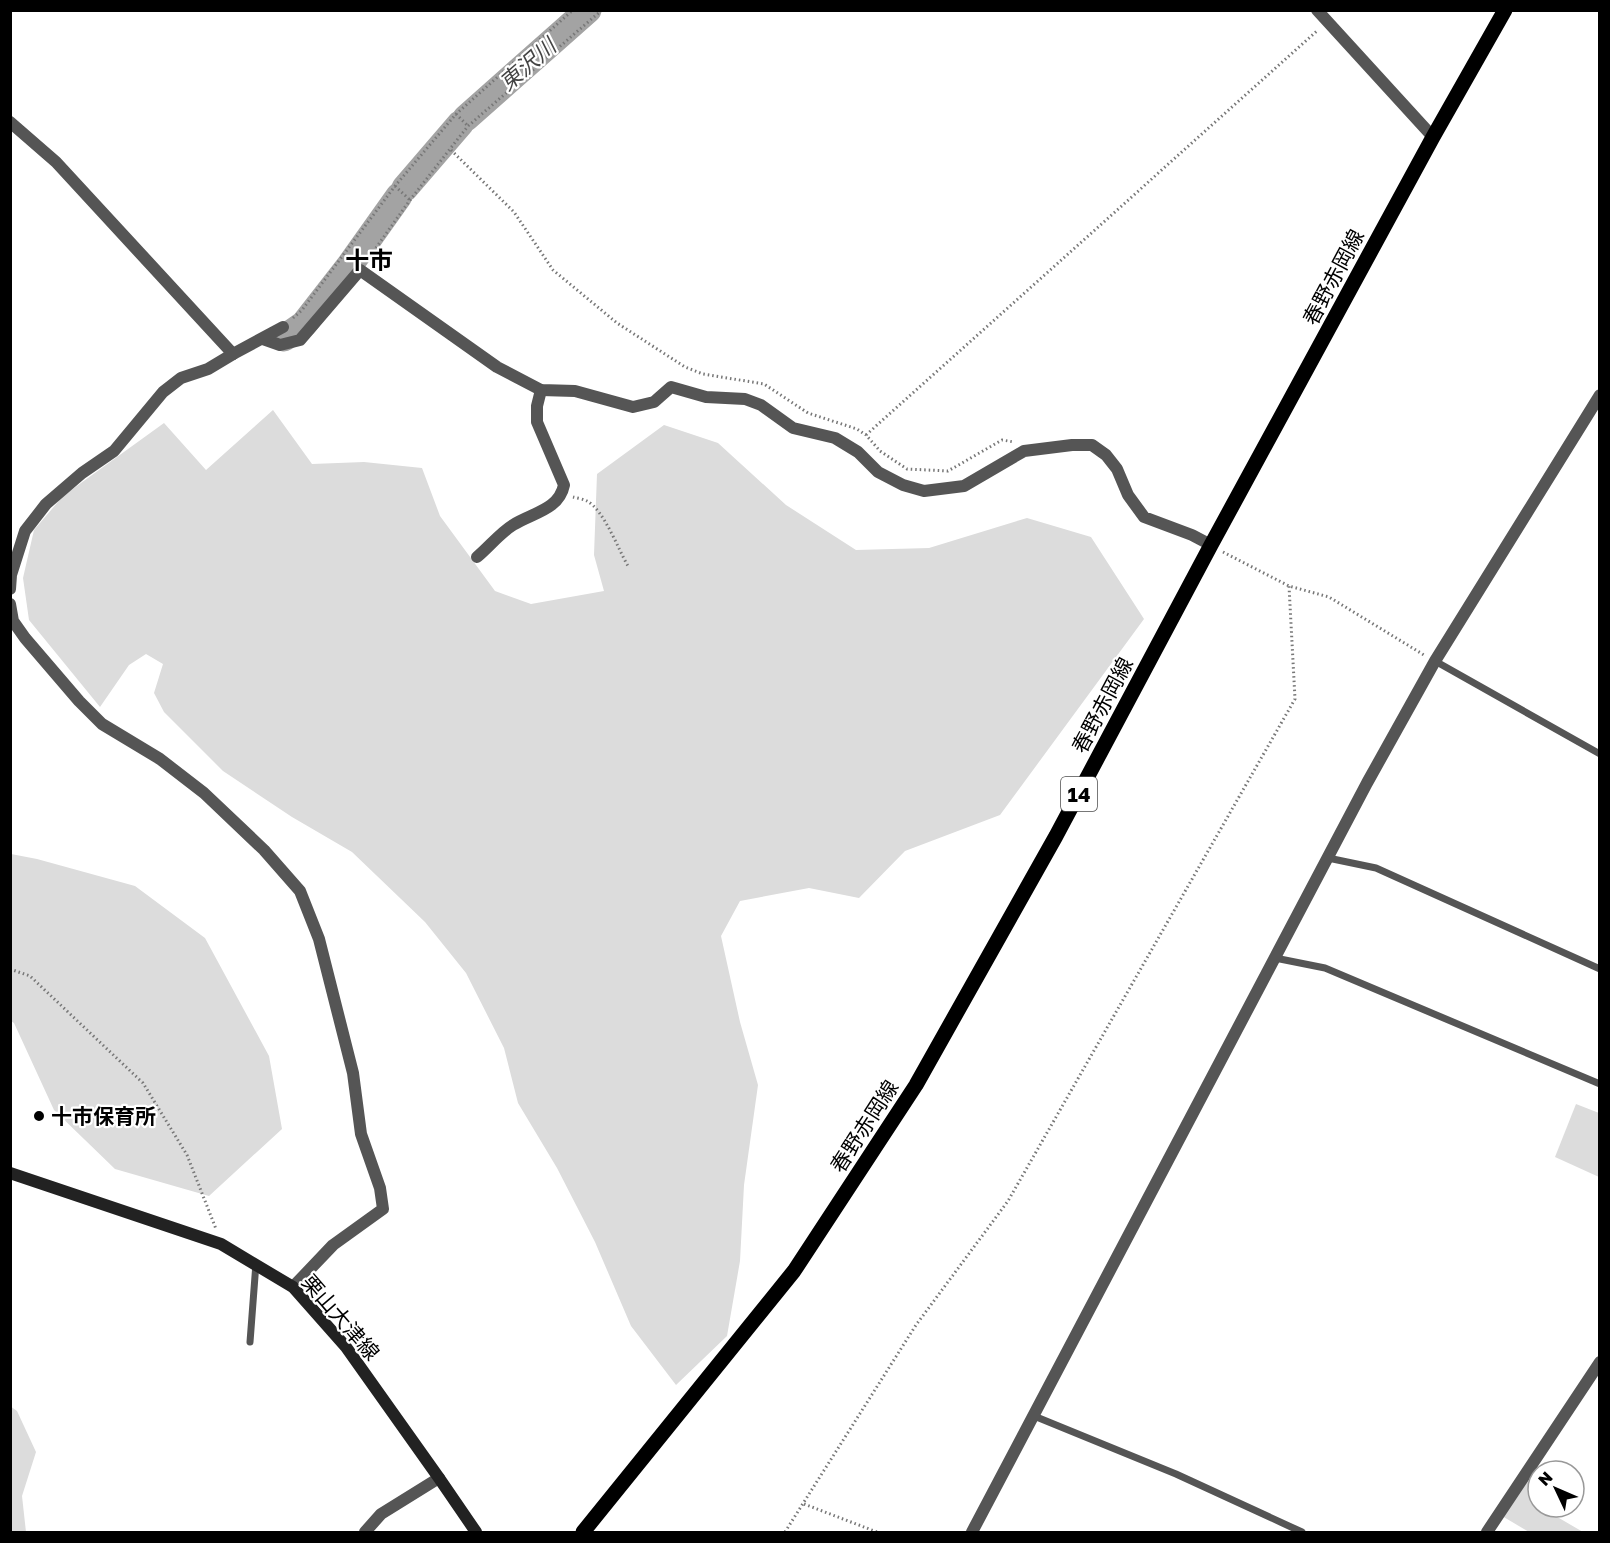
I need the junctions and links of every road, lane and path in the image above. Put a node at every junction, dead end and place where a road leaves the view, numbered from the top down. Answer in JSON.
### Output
{"nodes":[{"id":1,"x":573,"y":10,"type":"edge"},
{"id":2,"x":602,"y":10,"type":"edge"},
{"id":3,"x":1317,"y":10,"type":"edge"},
{"id":4,"x":1505,"y":10,"type":"edge"},
{"id":5,"x":1327,"y":22,"type":"junction"},
{"id":6,"x":456,"y":114,"type":"junction"},
{"id":7,"x":10,"y":122,"type":"edge"},
{"id":8,"x":468,"y":126,"type":"junction"},
{"id":9,"x":1433,"y":137,"type":"junction"},
{"id":10,"x":451,"y":150,"type":"junction"},
{"id":11,"x":395,"y":186,"type":"junction"},
{"id":12,"x":410,"y":200,"type":"junction"},
{"id":13,"x":360,"y":270,"type":"junction"},
{"id":14,"x":283,"y":327,"type":"joint"},
{"id":15,"x":263,"y":339,"type":"junction"},
{"id":16,"x":233,"y":354,"type":"junction"},
{"id":17,"x":541,"y":390,"type":"junction"},
{"id":18,"x":1599,"y":395,"type":"edge"},
{"id":19,"x":866,"y":435,"type":"junction"},
{"id":20,"x":1024,"y":451,"type":"junction"},
{"id":21,"x":562,"y":495,"type":"junction"},
{"id":22,"x":1211,"y":545,"type":"junction"},
{"id":23,"x":477,"y":557,"type":"dead end"},
{"id":24,"x":627,"y":566,"type":"dead end"},
{"id":25,"x":11,"y":575,"type":"edge"},
{"id":26,"x":1289,"y":586,"type":"junction"},
{"id":27,"x":10,"y":589,"type":"edge"},
{"id":28,"x":10,"y":604,"type":"edge"},
{"id":29,"x":1435,"y":661,"type":"junction"},
{"id":30,"x":1599,"y":754,"type":"edge"},
{"id":31,"x":1328,"y":858,"type":"junction"},
{"id":32,"x":1275,"y":958,"type":"junction"},
{"id":33,"x":10,"y":969,"type":"edge"},
{"id":34,"x":1599,"y":969,"type":"edge"},
{"id":35,"x":1599,"y":1084,"type":"edge"},
{"id":36,"x":10,"y":1173,"type":"edge"},
{"id":37,"x":221,"y":1244,"type":"junction"},
{"id":38,"x":256,"y":1263,"type":"junction"},
{"id":39,"x":293,"y":1287,"type":"junction"},
{"id":40,"x":250,"y":1342,"type":"dead end"},
{"id":41,"x":1599,"y":1362,"type":"edge"},
{"id":42,"x":1034,"y":1416,"type":"junction"},
{"id":43,"x":440,"y":1478,"type":"junction"},
{"id":44,"x":804,"y":1504,"type":"junction"},
{"id":45,"x":365,"y":1533,"type":"edge"},
{"id":46,"x":476,"y":1533,"type":"edge"},
{"id":47,"x":583,"y":1533,"type":"edge"},
{"id":48,"x":785,"y":1533,"type":"edge"},
{"id":49,"x":878,"y":1533,"type":"edge"},
{"id":50,"x":972,"y":1533,"type":"edge"},
{"id":51,"x":1302,"y":1533,"type":"edge"},
{"id":52,"x":1487,"y":1533,"type":"edge"}],
"edges":[{"from":1,"to":6,"type":"path"},
{"from":2,"to":8,"type":"path"},
{"from":3,"to":5,"type":"street"},
{"from":4,"to":9,"type":"main road","name":"春野赤岡線","number":"14"},
{"from":5,"to":9,"type":"street"},
{"from":5,"to":19,"type":"path"},
{"from":6,"to":8,"type":"path"},
{"from":6,"to":11,"type":"path"},
{"from":7,"to":16,"type":"street"},
{"from":8,"to":10,"type":"path"},
{"from":9,"to":22,"type":"main road","name":"春野赤岡線","number":"14"},
{"from":10,"to":12,"type":"path"},
{"from":10,"to":19,"type":"path"},
{"from":11,"to":12,"type":"path"},
{"from":11,"to":14,"type":"path"},
{"from":12,"to":13,"type":"path"},
{"from":13,"to":15,"type":"street"},
{"from":13,"to":17,"type":"street"},
{"from":14,"to":15,"type":"street"},
{"from":15,"to":16,"type":"street"},
{"from":16,"to":25,"type":"street"},
{"from":17,"to":20,"type":"street"},
{"from":17,"to":21,"type":"street"},
{"from":18,"to":29,"type":"street"},
{"from":19,"to":20,"type":"path"},
{"from":20,"to":22,"type":"street"},
{"from":21,"to":23,"type":"street"},
{"from":21,"to":24,"type":"path"},
{"from":22,"to":26,"type":"path"},
{"from":22,"to":47,"type":"main road","name":"春野赤岡線","number":"14"},
{"from":25,"to":27,"type":"street"},
{"from":26,"to":29,"type":"path"},
{"from":26,"to":44,"type":"path"},
{"from":28,"to":39,"type":"street"},
{"from":29,"to":30,"type":"lane"},
{"from":29,"to":31,"type":"street"},
{"from":31,"to":32,"type":"street"},
{"from":31,"to":34,"type":"lane"},
{"from":32,"to":35,"type":"lane"},
{"from":32,"to":42,"type":"street"},
{"from":33,"to":37,"type":"path"},
{"from":36,"to":37,"type":"main road","name":"栗山大津線"},
{"from":37,"to":38,"type":"main road","name":"栗山大津線"},
{"from":38,"to":39,"type":"main road","name":"栗山大津線"},
{"from":38,"to":40,"type":"lane"},
{"from":39,"to":43,"type":"main road","name":"栗山大津線"},
{"from":41,"to":52,"type":"street"},
{"from":42,"to":50,"type":"street"},
{"from":42,"to":51,"type":"lane"},
{"from":43,"to":45,"type":"street"},
{"from":43,"to":46,"type":"main road","name":"栗山大津線"},
{"from":44,"to":48,"type":"path"},
{"from":44,"to":49,"type":"path"}]}
